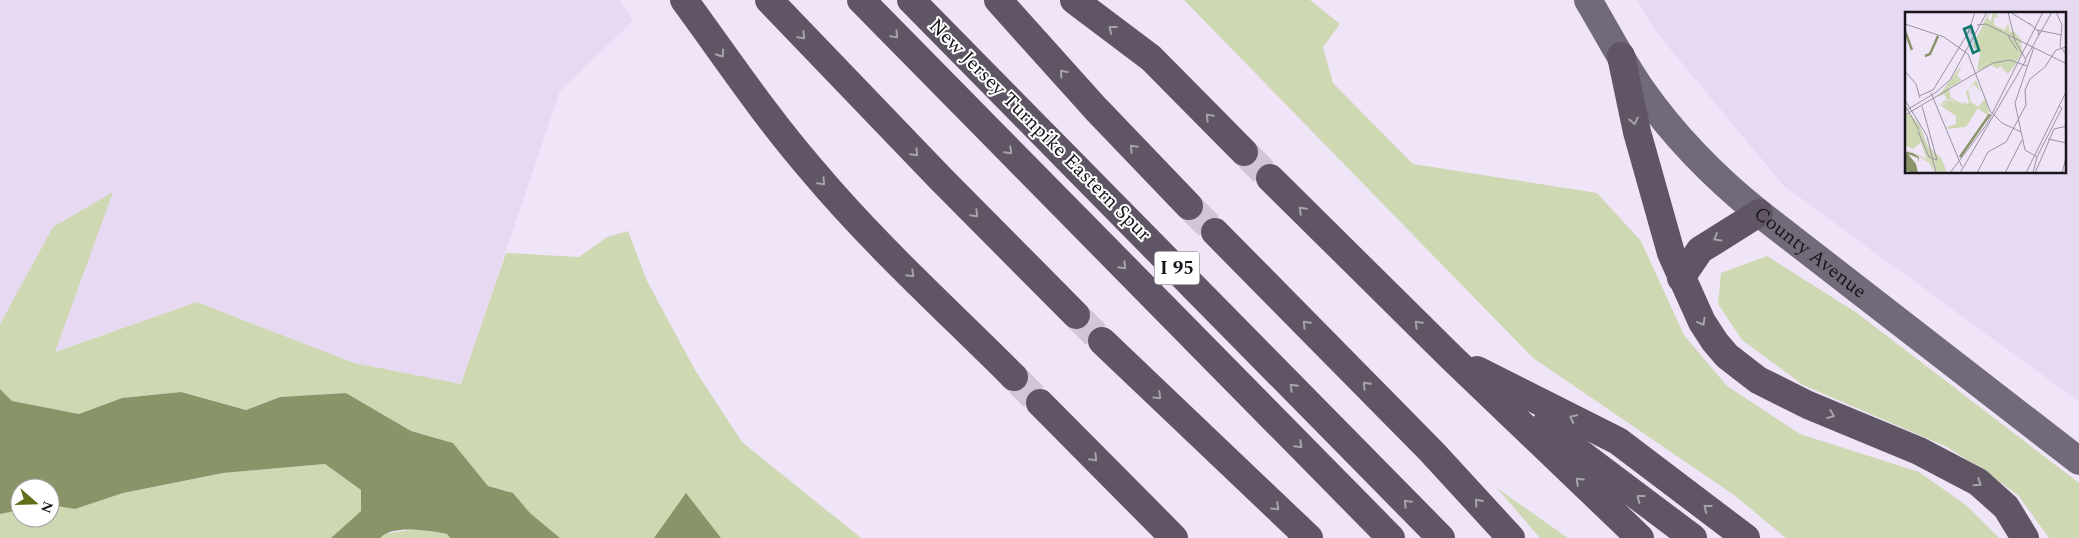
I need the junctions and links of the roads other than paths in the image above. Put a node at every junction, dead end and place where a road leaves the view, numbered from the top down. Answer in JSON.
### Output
{"nodes":[{"id":1,"x":684,"y":0,"type":"edge"},
{"id":2,"x":769,"y":0,"type":"edge"},
{"id":3,"x":861,"y":0,"type":"edge"},
{"id":4,"x":911,"y":0,"type":"edge"},
{"id":5,"x":998,"y":0,"type":"edge"},
{"id":6,"x":1074,"y":0,"type":"edge"},
{"id":7,"x":1588,"y":0,"type":"edge"},
{"id":8,"x":1621,"y":56,"type":"junction"},
{"id":9,"x":1244,"y":152,"type":"tunnel mouth"},
{"id":10,"x":1270,"y":178,"type":"tunnel mouth"},
{"id":11,"x":1189,"y":206,"type":"tunnel mouth"},
{"id":12,"x":1759,"y":213,"type":"junction"},
{"id":13,"x":1215,"y":232,"type":"tunnel mouth"},
{"id":14,"x":1682,"y":278,"type":"junction"},
{"id":15,"x":1076,"y":315,"type":"tunnel mouth"},
{"id":16,"x":1102,"y":341,"type":"tunnel mouth"},
{"id":17,"x":1452,"y":358,"type":"junction"},
{"id":18,"x":1014,"y":377,"type":"tunnel mouth"},
{"id":19,"x":1040,"y":403,"type":"tunnel mouth"},
{"id":20,"x":2079,"y":461,"type":"edge"},
{"id":21,"x":1174,"y":538,"type":"edge"},
{"id":22,"x":1309,"y":538,"type":"edge"},
{"id":23,"x":1391,"y":538,"type":"edge"},
{"id":24,"x":1441,"y":538,"type":"edge"},
{"id":25,"x":1511,"y":538,"type":"edge"},
{"id":26,"x":1640,"y":538,"type":"edge"},
{"id":27,"x":1693,"y":538,"type":"edge"},
{"id":28,"x":1746,"y":538,"type":"edge"},
{"id":29,"x":2025,"y":538,"type":"edge"}],
"edges":[{"from":1,"to":18,"type":"highway","one_way":true},
{"from":2,"to":15,"type":"highway","one_way":true},
{"from":3,"to":23,"type":"highway","name":"New Jersey Turnpike Eastern Spur","number":"I 95","one_way":true},
{"from":24,"to":4,"type":"highway","name":"New Jersey Turnpike Eastern Spur","number":"I 95","one_way":true},
{"from":11,"to":5,"type":"highway","one_way":true},
{"from":9,"to":6,"type":"highway","one_way":true},
{"from":7,"to":8,"type":"main road","name":"County Avenue"},
{"from":8,"to":12,"type":"main road","name":"County Avenue"},
{"from":8,"to":14,"type":"highway","one_way":true},
{"from":17,"to":10,"type":"highway","one_way":true},
{"from":12,"to":14,"type":"highway","one_way":true},
{"from":12,"to":20,"type":"main road","name":"County Avenue"},
{"from":25,"to":13,"type":"highway","one_way":true},
{"from":14,"to":29,"type":"highway","one_way":true},
{"from":16,"to":22,"type":"highway","one_way":true},
{"from":26,"to":17,"type":"highway","one_way":true},
{"from":27,"to":17,"type":"highway","one_way":true},
{"from":28,"to":17,"type":"highway","one_way":true},
{"from":19,"to":21,"type":"highway","one_way":true}]}
